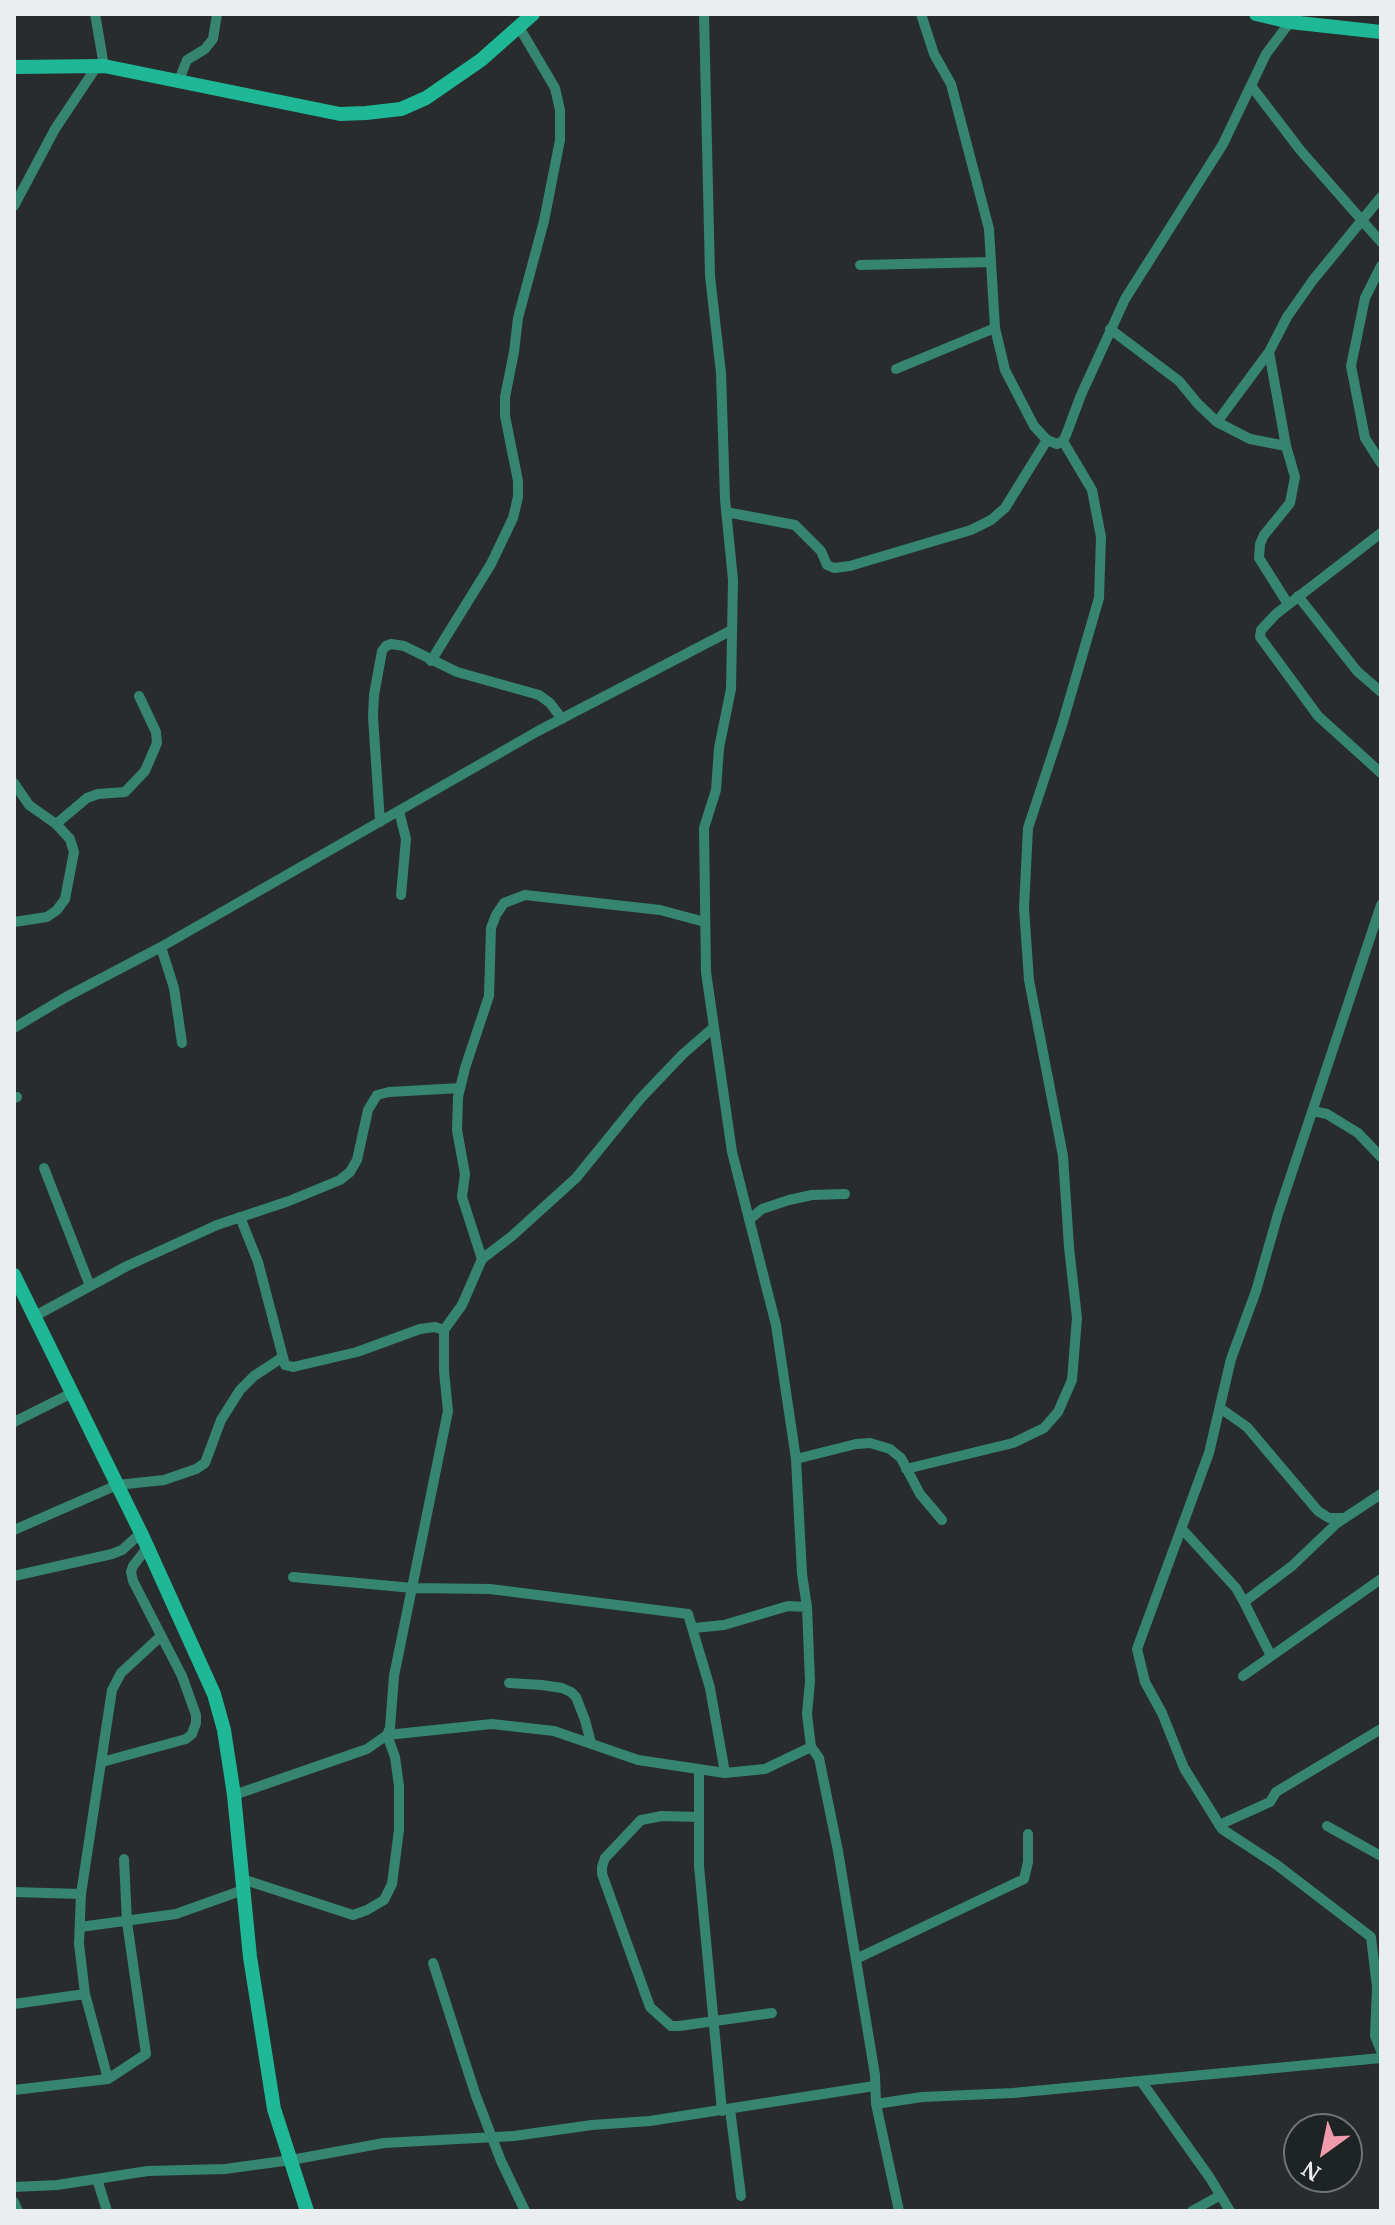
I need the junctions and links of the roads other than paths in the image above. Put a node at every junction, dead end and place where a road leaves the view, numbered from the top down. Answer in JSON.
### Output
{"nodes":[{"id":1,"x":95,"y":14,"type":"edge"},
{"id":2,"x":217,"y":14,"type":"edge"},
{"id":3,"x":533,"y":14,"type":"edge"},
{"id":4,"x":704,"y":14,"type":"edge"},
{"id":5,"x":921,"y":14,"type":"edge"},
{"id":6,"x":1256,"y":14,"type":"edge"},
{"id":7,"x":1290,"y":22,"type":"junction"},
{"id":8,"x":519,"y":27,"type":"junction"},
{"id":9,"x":1381,"y":32,"type":"edge"},
{"id":10,"x":100,"y":66,"type":"junction"},
{"id":11,"x":14,"y":67,"type":"edge"},
{"id":12,"x":179,"y":80,"type":"junction"},
{"id":13,"x":1252,"y":87,"type":"junction"},
{"id":14,"x":1381,"y":197,"type":"edge"},
{"id":15,"x":14,"y":206,"type":"edge"},
{"id":16,"x":1361,"y":219,"type":"junction"},
{"id":17,"x":1381,"y":242,"type":"edge"},
{"id":18,"x":991,"y":262,"type":"junction"},
{"id":19,"x":860,"y":265,"type":"dead end"},
{"id":20,"x":1381,"y":266,"type":"edge"},
{"id":21,"x":995,"y":328,"type":"junction"},
{"id":22,"x":1110,"y":329,"type":"junction"},
{"id":23,"x":1269,"y":352,"type":"junction"},
{"id":24,"x":896,"y":369,"type":"dead end"},
{"id":25,"x":1217,"y":422,"type":"junction"},
{"id":26,"x":1047,"y":440,"type":"junction"},
{"id":27,"x":1063,"y":441,"type":"junction"},
{"id":28,"x":1286,"y":446,"type":"junction"},
{"id":29,"x":1381,"y":463,"type":"edge"},
{"id":30,"x":726,"y":512,"type":"junction"},
{"id":31,"x":1381,"y":533,"type":"edge"},
{"id":32,"x":1298,"y":596,"type":"junction"},
{"id":33,"x":1288,"y":604,"type":"junction"},
{"id":34,"x":730,"y":631,"type":"junction"},
{"id":35,"x":431,"y":661,"type":"junction"},
{"id":36,"x":1381,"y":692,"type":"edge"},
{"id":37,"x":139,"y":696,"type":"dead end"},
{"id":38,"x":562,"y":719,"type":"junction"},
{"id":39,"x":1381,"y":773,"type":"edge"},
{"id":40,"x":14,"y":783,"type":"edge"},
{"id":41,"x":399,"y":811,"type":"junction"},
{"id":42,"x":380,"y":822,"type":"junction"},
{"id":43,"x":56,"y":824,"type":"junction"},
{"id":44,"x":401,"y":895,"type":"dead end"},
{"id":45,"x":1381,"y":905,"type":"edge"},
{"id":46,"x":14,"y":922,"type":"edge"},
{"id":47,"x":705,"y":922,"type":"junction"},
{"id":48,"x":161,"y":947,"type":"junction"},
{"id":49,"x":14,"y":1028,"type":"edge"},
{"id":50,"x":713,"y":1028,"type":"junction"},
{"id":51,"x":182,"y":1043,"type":"dead end"},
{"id":52,"x":460,"y":1088,"type":"junction"},
{"id":53,"x":1313,"y":1111,"type":"junction"},
{"id":54,"x":1381,"y":1157,"type":"edge"},
{"id":55,"x":44,"y":1168,"type":"dead end"},
{"id":56,"x":845,"y":1194,"type":"dead end"},
{"id":57,"x":240,"y":1217,"type":"junction"},
{"id":58,"x":749,"y":1220,"type":"junction"},
{"id":59,"x":482,"y":1259,"type":"junction"},
{"id":60,"x":14,"y":1275,"type":"edge"},
{"id":61,"x":90,"y":1286,"type":"junction"},
{"id":62,"x":35,"y":1316,"type":"junction"},
{"id":63,"x":444,"y":1330,"type":"junction"},
{"id":64,"x":283,"y":1357,"type":"junction"},
{"id":65,"x":72,"y":1393,"type":"junction"},
{"id":66,"x":1220,"y":1408,"type":"junction"},
{"id":67,"x":14,"y":1422,"type":"edge"},
{"id":68,"x":796,"y":1459,"type":"junction"},
{"id":69,"x":906,"y":1469,"type":"junction"},
{"id":70,"x":117,"y":1485,"type":"junction"},
{"id":71,"x":1381,"y":1494,"type":"edge"},
{"id":72,"x":1344,"y":1518,"type":"junction"},
{"id":73,"x":942,"y":1520,"type":"dead end"},
{"id":74,"x":14,"y":1530,"type":"edge"},
{"id":75,"x":1183,"y":1530,"type":"junction"},
{"id":76,"x":141,"y":1533,"type":"junction"},
{"id":77,"x":147,"y":1548,"type":"junction"},
{"id":78,"x":14,"y":1576,"type":"edge"},
{"id":79,"x":293,"y":1577,"type":"dead end"},
{"id":80,"x":1381,"y":1579,"type":"edge"},
{"id":81,"x":413,"y":1588,"type":"junction"},
{"id":82,"x":1244,"y":1602,"type":"junction"},
{"id":83,"x":807,"y":1607,"type":"junction"},
{"id":84,"x":694,"y":1628,"type":"junction"},
{"id":85,"x":161,"y":1636,"type":"junction"},
{"id":86,"x":1271,"y":1656,"type":"junction"},
{"id":87,"x":1243,"y":1676,"type":"dead end"},
{"id":88,"x":509,"y":1683,"type":"dead end"},
{"id":89,"x":1381,"y":1729,"type":"edge"},
{"id":90,"x":387,"y":1735,"type":"junction"},
{"id":91,"x":591,"y":1743,"type":"junction"},
{"id":92,"x":811,"y":1747,"type":"junction"},
{"id":93,"x":102,"y":1762,"type":"junction"},
{"id":94,"x":699,"y":1770,"type":"junction"},
{"id":95,"x":725,"y":1773,"type":"junction"},
{"id":96,"x":234,"y":1795,"type":"junction"},
{"id":97,"x":697,"y":1817,"type":"junction"},
{"id":98,"x":1219,"y":1825,"type":"junction"},
{"id":99,"x":1327,"y":1826,"type":"dead end"},
{"id":100,"x":1028,"y":1834,"type":"dead end"},
{"id":101,"x":1381,"y":1856,"type":"edge"},
{"id":102,"x":124,"y":1859,"type":"dead end"},
{"id":103,"x":243,"y":1884,"type":"junction"},
{"id":104,"x":14,"y":1892,"type":"edge"},
{"id":105,"x":81,"y":1894,"type":"junction"},
{"id":106,"x":127,"y":1922,"type":"junction"},
{"id":107,"x":80,"y":1927,"type":"junction"},
{"id":108,"x":856,"y":1959,"type":"junction"},
{"id":109,"x":433,"y":1963,"type":"dead end"},
{"id":110,"x":85,"y":1994,"type":"junction"},
{"id":111,"x":14,"y":2004,"type":"edge"},
{"id":112,"x":772,"y":2013,"type":"dead end"},
{"id":113,"x":712,"y":2023,"type":"junction"},
{"id":114,"x":1381,"y":2051,"type":"edge"},
{"id":115,"x":1381,"y":2058,"type":"edge"},
{"id":116,"x":108,"y":2079,"type":"junction"},
{"id":117,"x":1141,"y":2081,"type":"junction"},
{"id":118,"x":874,"y":2086,"type":"junction"},
{"id":119,"x":14,"y":2090,"type":"edge"},
{"id":120,"x":876,"y":2104,"type":"junction"},
{"id":121,"x":726,"y":2110,"type":"junction"},
{"id":122,"x":492,"y":2137,"type":"junction"},
{"id":123,"x":291,"y":2160,"type":"junction"},
{"id":124,"x":97,"y":2179,"type":"junction"},
{"id":125,"x":14,"y":2187,"type":"edge"},
{"id":126,"x":741,"y":2196,"type":"dead end"},
{"id":127,"x":1219,"y":2196,"type":"junction"},
{"id":128,"x":14,"y":2202,"type":"edge"},
{"id":129,"x":18,"y":2211,"type":"edge"},
{"id":130,"x":107,"y":2211,"type":"edge"},
{"id":131,"x":307,"y":2211,"type":"edge"},
{"id":132,"x":525,"y":2211,"type":"edge"},
{"id":133,"x":899,"y":2211,"type":"edge"},
{"id":134,"x":1192,"y":2211,"type":"edge"},
{"id":135,"x":1230,"y":2211,"type":"edge"}],
"edges":[{"from":1,"to":10,"type":"street"},
{"from":2,"to":12,"type":"street"},
{"from":3,"to":8,"type":"main road"},
{"from":4,"to":30,"type":"street"},
{"from":5,"to":18,"type":"street"},
{"from":6,"to":7,"type":"main road"},
{"from":7,"to":9,"type":"main road"},
{"from":7,"to":13,"type":"street"},
{"from":8,"to":12,"type":"main road"},
{"from":8,"to":35,"type":"street"},
{"from":10,"to":11,"type":"main road"},
{"from":10,"to":12,"type":"main road"},
{"from":10,"to":15,"type":"street"},
{"from":13,"to":16,"type":"street"},
{"from":13,"to":22,"type":"street"},
{"from":14,"to":16,"type":"street"},
{"from":16,"to":17,"type":"street"},
{"from":16,"to":23,"type":"street"},
{"from":18,"to":19,"type":"street"},
{"from":18,"to":21,"type":"street"},
{"from":20,"to":29,"type":"street"},
{"from":21,"to":24,"type":"street"},
{"from":21,"to":26,"type":"street"},
{"from":22,"to":25,"type":"street"},
{"from":22,"to":27,"type":"street"},
{"from":23,"to":25,"type":"street"},
{"from":23,"to":28,"type":"street"},
{"from":25,"to":28,"type":"street"},
{"from":26,"to":27,"type":"street"},
{"from":26,"to":30,"type":"street"},
{"from":27,"to":69,"type":"street"},
{"from":28,"to":33,"type":"street"},
{"from":30,"to":34,"type":"street"},
{"from":31,"to":32,"type":"street"},
{"from":32,"to":33,"type":"street"},
{"from":32,"to":36,"type":"street"},
{"from":33,"to":39,"type":"street"},
{"from":34,"to":38,"type":"street"},
{"from":34,"to":47,"type":"street"},
{"from":35,"to":38,"type":"street"},
{"from":35,"to":42,"type":"street"},
{"from":37,"to":43,"type":"street"},
{"from":38,"to":41,"type":"street"},
{"from":40,"to":43,"type":"street"},
{"from":41,"to":42,"type":"street"},
{"from":41,"to":44,"type":"street"},
{"from":42,"to":48,"type":"street"},
{"from":43,"to":46,"type":"street"},
{"from":45,"to":53,"type":"street"},
{"from":47,"to":50,"type":"street"},
{"from":47,"to":52,"type":"street"},
{"from":48,"to":49,"type":"street"},
{"from":48,"to":51,"type":"street"},
{"from":50,"to":58,"type":"street"},
{"from":50,"to":59,"type":"street"},
{"from":52,"to":57,"type":"street"},
{"from":52,"to":59,"type":"street"},
{"from":53,"to":54,"type":"street"},
{"from":53,"to":66,"type":"street"},
{"from":55,"to":61,"type":"street"},
{"from":56,"to":58,"type":"street"},
{"from":57,"to":61,"type":"street"},
{"from":57,"to":64,"type":"street"},
{"from":58,"to":68,"type":"street"},
{"from":59,"to":63,"type":"street"},
{"from":60,"to":62,"type":"main road"},
{"from":61,"to":62,"type":"street"},
{"from":62,"to":65,"type":"main road"},
{"from":63,"to":64,"type":"street"},
{"from":63,"to":81,"type":"street"},
{"from":64,"to":70,"type":"street"},
{"from":65,"to":67,"type":"street"},
{"from":65,"to":70,"type":"main road"},
{"from":66,"to":72,"type":"street"},
{"from":66,"to":75,"type":"street"},
{"from":68,"to":69,"type":"street"},
{"from":68,"to":83,"type":"street"},
{"from":69,"to":73,"type":"street"},
{"from":70,"to":74,"type":"street"},
{"from":70,"to":76,"type":"main road"},
{"from":71,"to":72,"type":"street"},
{"from":72,"to":82,"type":"street"},
{"from":75,"to":82,"type":"street"},
{"from":75,"to":98,"type":"street"},
{"from":76,"to":77,"type":"main road"},
{"from":76,"to":78,"type":"street"},
{"from":77,"to":85,"type":"street"},
{"from":77,"to":96,"type":"main road"},
{"from":79,"to":81,"type":"street"},
{"from":80,"to":86,"type":"street"},
{"from":81,"to":84,"type":"street"},
{"from":81,"to":90,"type":"street"},
{"from":82,"to":86,"type":"street"},
{"from":83,"to":84,"type":"street"},
{"from":83,"to":92,"type":"street"},
{"from":84,"to":95,"type":"street"},
{"from":85,"to":93,"type":"street"},
{"from":85,"to":93,"type":"street"},
{"from":86,"to":87,"type":"street"},
{"from":88,"to":91,"type":"street"},
{"from":89,"to":98,"type":"street"},
{"from":90,"to":91,"type":"street"},
{"from":90,"to":96,"type":"street"},
{"from":90,"to":103,"type":"street"},
{"from":91,"to":94,"type":"street"},
{"from":92,"to":95,"type":"street"},
{"from":92,"to":108,"type":"street"},
{"from":93,"to":105,"type":"street"},
{"from":94,"to":95,"type":"street"},
{"from":94,"to":97,"type":"street"},
{"from":96,"to":103,"type":"main road"},
{"from":97,"to":113,"type":"street"},
{"from":97,"to":113,"type":"street"},
{"from":98,"to":114,"type":"street"},
{"from":99,"to":101,"type":"street"},
{"from":100,"to":108,"type":"street"},
{"from":102,"to":106,"type":"street"},
{"from":103,"to":106,"type":"street"},
{"from":103,"to":123,"type":"main road"},
{"from":104,"to":105,"type":"street"},
{"from":105,"to":107,"type":"street"},
{"from":106,"to":107,"type":"street"},
{"from":106,"to":116,"type":"street"},
{"from":107,"to":110,"type":"street"},
{"from":108,"to":118,"type":"street"},
{"from":109,"to":122,"type":"street"},
{"from":110,"to":111,"type":"street"},
{"from":110,"to":116,"type":"street"},
{"from":112,"to":113,"type":"street"},
{"from":113,"to":121,"type":"street"},
{"from":115,"to":117,"type":"street"},
{"from":116,"to":119,"type":"street"},
{"from":117,"to":120,"type":"street"},
{"from":117,"to":127,"type":"street"},
{"from":118,"to":120,"type":"street"},
{"from":118,"to":121,"type":"street"},
{"from":120,"to":133,"type":"street"},
{"from":121,"to":122,"type":"street"},
{"from":121,"to":126,"type":"street"},
{"from":122,"to":123,"type":"street"},
{"from":122,"to":132,"type":"street"},
{"from":123,"to":124,"type":"street"},
{"from":123,"to":131,"type":"main road"},
{"from":124,"to":125,"type":"street"},
{"from":124,"to":130,"type":"street"},
{"from":127,"to":134,"type":"street"},
{"from":127,"to":135,"type":"street"},
{"from":128,"to":129,"type":"street"}]}
